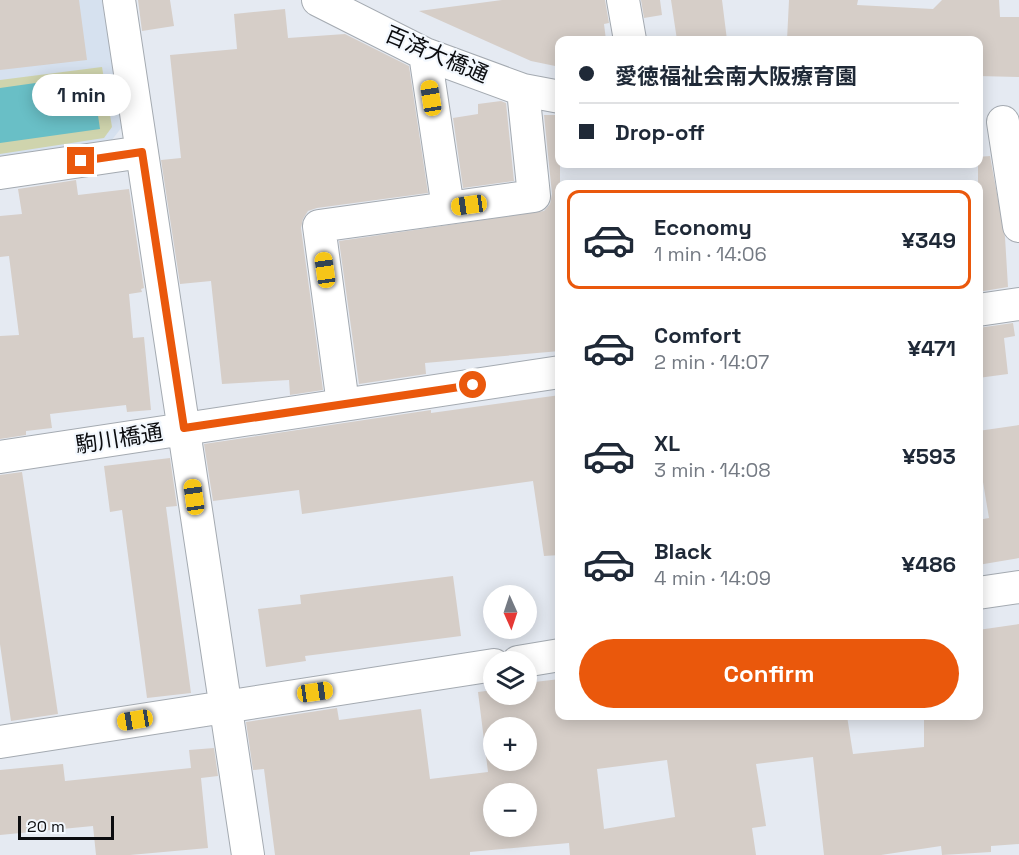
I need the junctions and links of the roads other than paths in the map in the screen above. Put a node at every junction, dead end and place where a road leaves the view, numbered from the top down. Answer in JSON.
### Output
{"nodes":[{"id":1,"x":119,"y":0,"type":"edge"},
{"id":2,"x":318,"y":0,"type":"edge"},
{"id":3,"x":623,"y":0,"type":"edge"},
{"id":4,"x":629,"y":36,"type":"edge"},
{"id":5,"x":425,"y":54,"type":"junction"},
{"id":6,"x":523,"y":90,"type":"junction"},
{"id":7,"x":555,"y":96,"type":"edge"},
{"id":8,"x":1000,"y":122,"type":"edge"},
{"id":9,"x":142,"y":152,"type":"junction"},
{"id":10,"x":0,"y":173,"type":"edge"},
{"id":11,"x":448,"y":208,"type":"junction"},
{"id":12,"x":1019,"y":226,"type":"edge"},
{"id":13,"x":1019,"y":304,"type":"edge"},
{"id":14,"x":983,"y":309,"type":"edge"},
{"id":15,"x":555,"y":373,"type":"edge"},
{"id":16,"x":343,"y":405,"type":"junction"},
{"id":17,"x":184,"y":428,"type":"junction"},
{"id":18,"x":0,"y":457,"type":"edge"},
{"id":19,"x":1019,"y":587,"type":"edge"},
{"id":20,"x":983,"y":592,"type":"edge"},
{"id":21,"x":555,"y":656,"type":"edge"},
{"id":22,"x":537,"y":659,"type":"edge"},
{"id":23,"x":483,"y":667,"type":"edge"},
{"id":24,"x":226,"y":705,"type":"junction"},
{"id":25,"x":0,"y":742,"type":"edge"},
{"id":26,"x":248,"y":855,"type":"edge"}],
"edges":[{"from":1,"to":9,"type":"street"},
{"from":2,"to":5,"type":"street","name":"百済大橋通"},
{"from":3,"to":4,"type":"street"},
{"from":5,"to":6,"type":"street","name":"百済大橋通"},
{"from":5,"to":11,"type":"street"},
{"from":6,"to":7,"type":"street","name":"百済大橋通"},
{"from":6,"to":11,"type":"street"},
{"from":8,"to":12,"type":"street"},
{"from":9,"to":10,"type":"street"},
{"from":9,"to":17,"type":"street"},
{"from":11,"to":16,"type":"street"},
{"from":13,"to":14,"type":"street"},
{"from":15,"to":16,"type":"street","name":"駒川橋通"},
{"from":16,"to":17,"type":"street","name":"駒川橋通"},
{"from":17,"to":18,"type":"street","name":"駒川橋通"},
{"from":17,"to":24,"type":"street"},
{"from":19,"to":20,"type":"street"},
{"from":21,"to":22,"type":"street"},
{"from":23,"to":24,"type":"street"},
{"from":24,"to":25,"type":"street"},
{"from":24,"to":26,"type":"street"}]}
